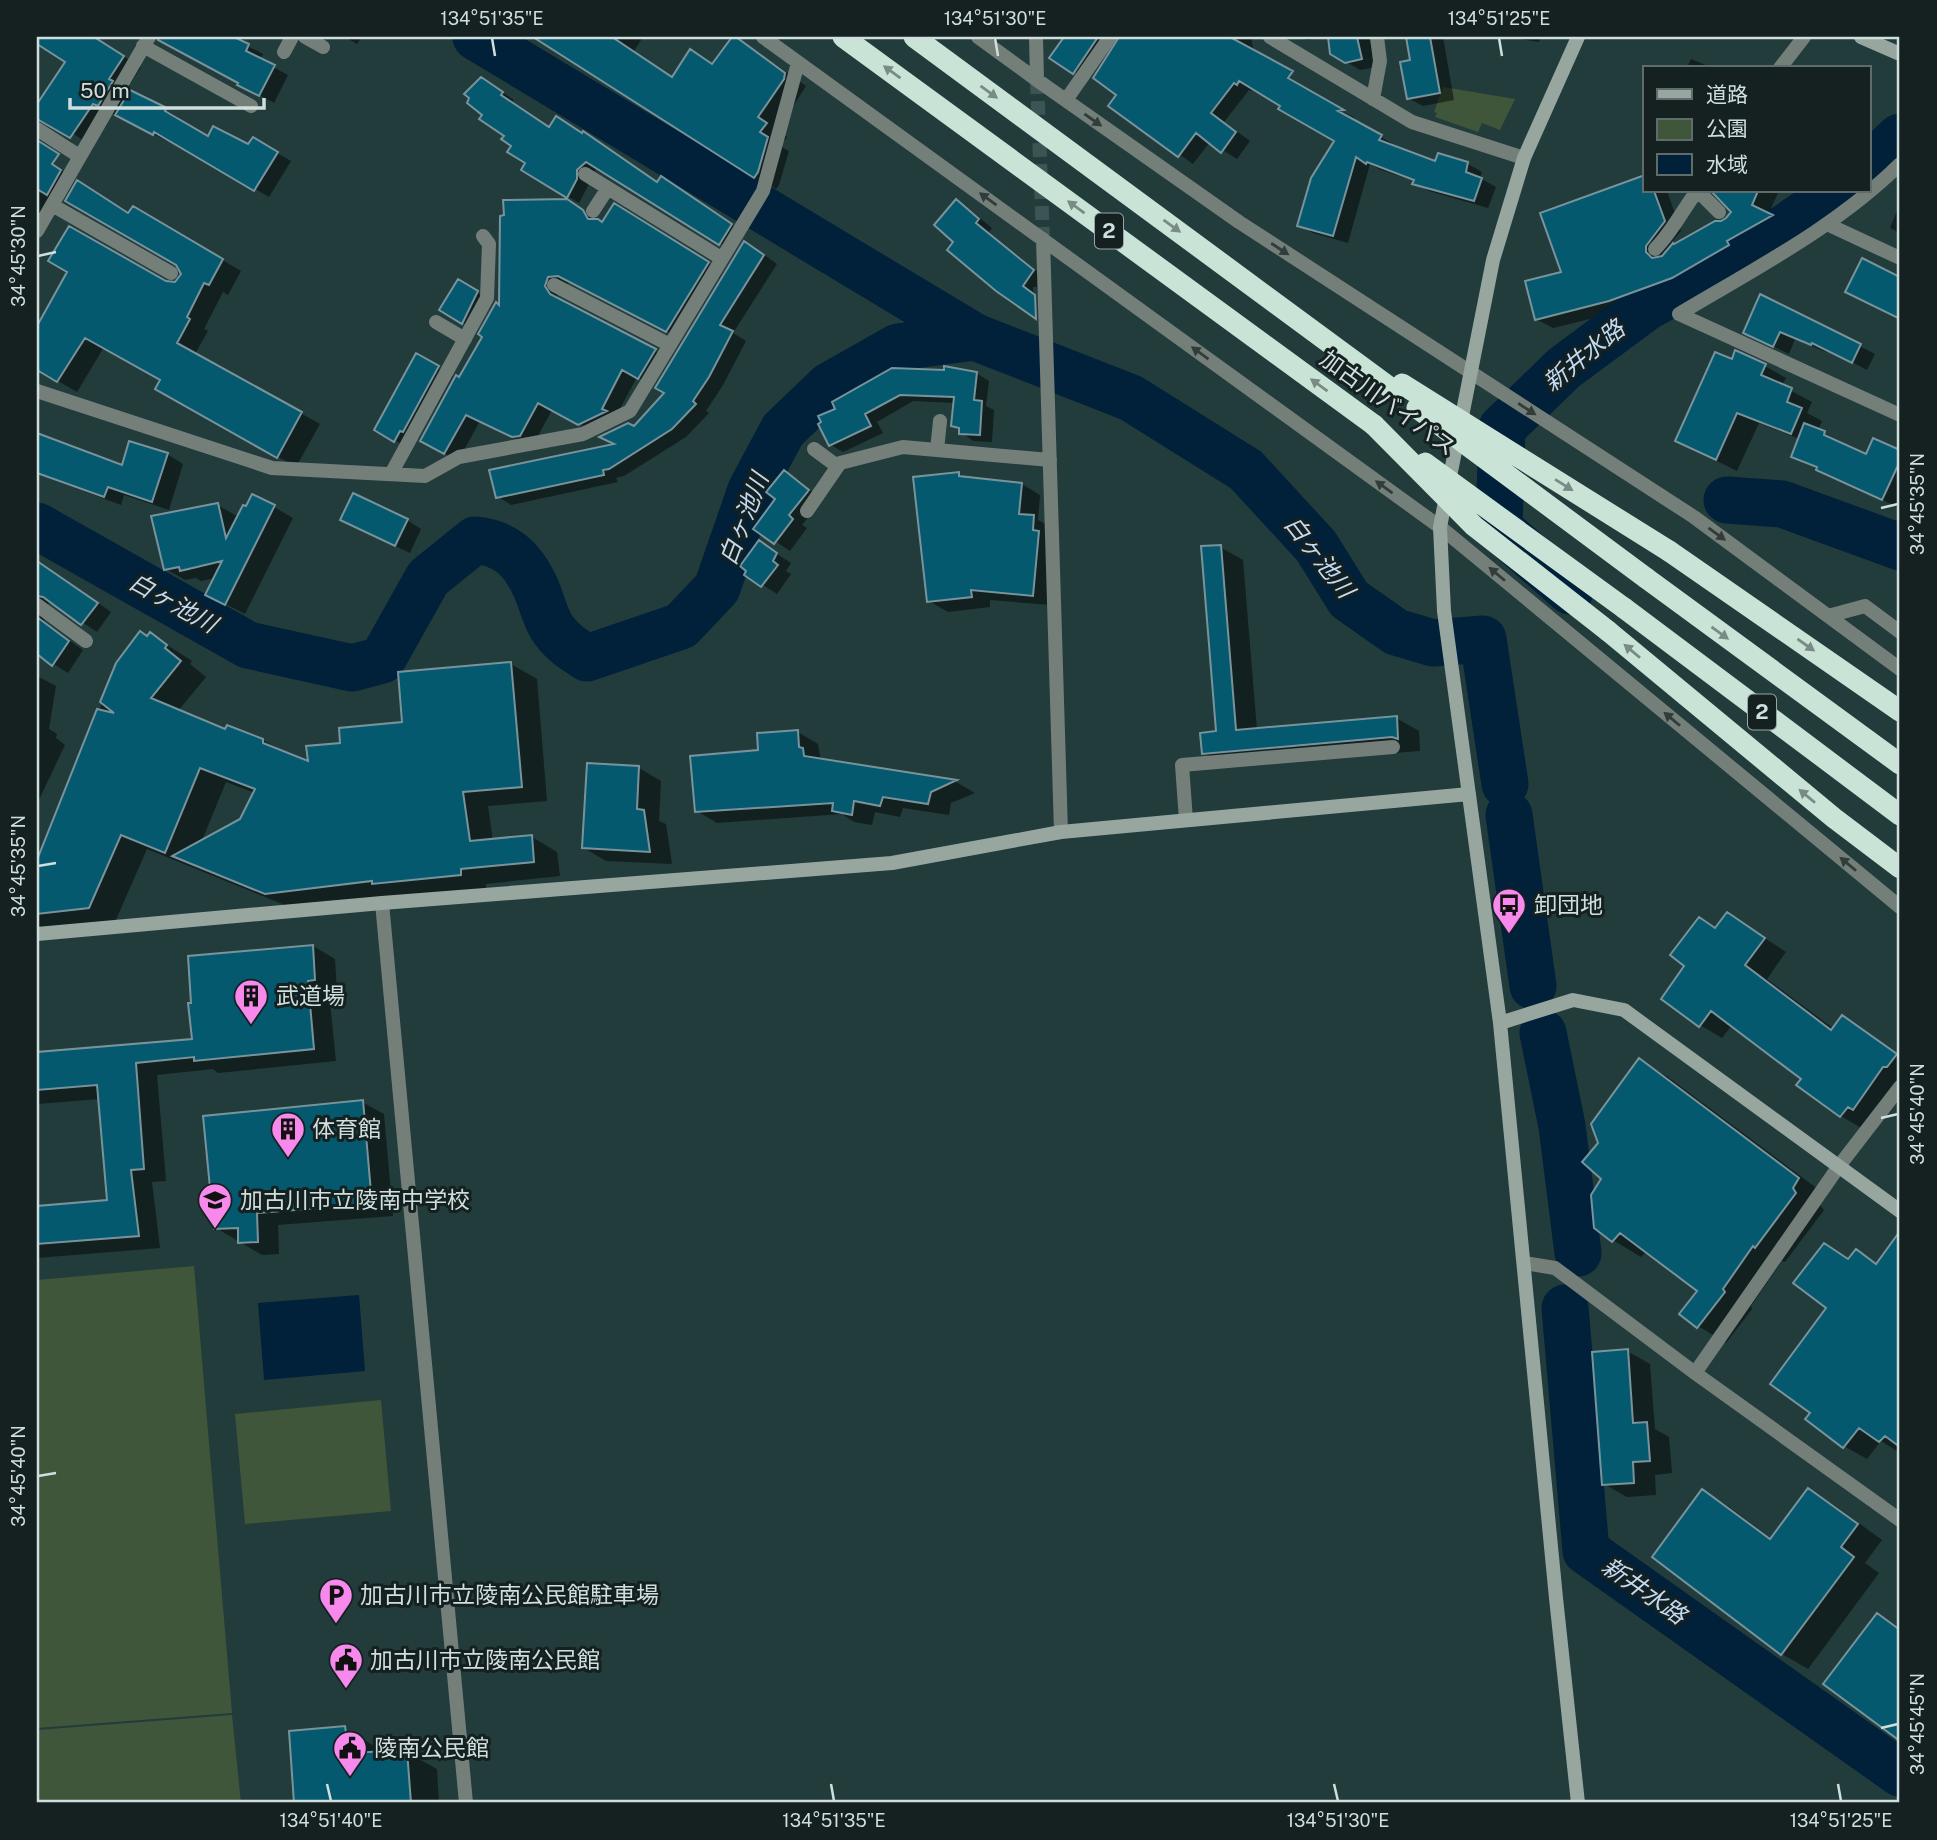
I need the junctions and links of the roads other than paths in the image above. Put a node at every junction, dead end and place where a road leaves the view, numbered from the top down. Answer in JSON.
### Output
{"nodes":[{"id":1,"x":292,"y":37,"type":"edge"},
{"id":2,"x":305,"y":37,"type":"edge"},
{"id":3,"x":763,"y":37,"type":"edge"},
{"id":4,"x":843,"y":37,"type":"edge"},
{"id":5,"x":914,"y":37,"type":"edge"},
{"id":6,"x":978,"y":37,"type":"edge"},
{"id":7,"x":1037,"y":37,"type":"edge"},
{"id":8,"x":1110,"y":37,"type":"edge"},
{"id":9,"x":1270,"y":37,"type":"edge"},
{"id":10,"x":1377,"y":37,"type":"edge"},
{"id":11,"x":1578,"y":37,"type":"edge"},
{"id":12,"x":1804,"y":37,"type":"edge"},
{"id":13,"x":1861,"y":37,"type":"edge"},
{"id":14,"x":146,"y":42,"type":"edge"},
{"id":15,"x":323,"y":47,"type":"dead end"},
{"id":16,"x":284,"y":52,"type":"dead end"},
{"id":17,"x":1900,"y":54,"type":"edge"},
{"id":18,"x":798,"y":63,"type":"junction"},
{"id":19,"x":1784,"y":66,"type":"edge"},
{"id":20,"x":1037,"y":80,"type":"junction"},
{"id":21,"x":1373,"y":99,"type":"junction"},
{"id":22,"x":1066,"y":100,"type":"junction"},
{"id":23,"x":251,"y":106,"type":"dead end"},
{"id":24,"x":37,"y":130,"type":"edge"},
{"id":25,"x":79,"y":156,"type":"junction"},
{"id":26,"x":1524,"y":158,"type":"junction"},
{"id":27,"x":1900,"y":164,"type":"edge"},
{"id":28,"x":585,"y":174,"type":"dead end"},
{"id":29,"x":1872,"y":186,"type":"edge"},
{"id":30,"x":608,"y":188,"type":"junction"},
{"id":31,"x":1696,"y":192,"type":"edge"},
{"id":32,"x":1698,"y":192,"type":"edge"},
{"id":33,"x":1865,"y":192,"type":"edge"},
{"id":34,"x":52,"y":205,"type":"junction"},
{"id":35,"x":593,"y":211,"type":"dead end"},
{"id":36,"x":1719,"y":212,"type":"dead end"},
{"id":37,"x":1829,"y":225,"type":"junction"},
{"id":38,"x":37,"y":231,"type":"edge"},
{"id":39,"x":482,"y":236,"type":"dead end"},
{"id":40,"x":1043,"y":239,"type":"junction"},
{"id":41,"x":1654,"y":249,"type":"dead end"},
{"id":42,"x":721,"y":258,"type":"junction"},
{"id":43,"x":1900,"y":258,"type":"edge"},
{"id":44,"x":171,"y":273,"type":"dead end"},
{"id":45,"x":554,"y":285,"type":"dead end"},
{"id":46,"x":436,"y":322,"type":"dead end"},
{"id":47,"x":465,"y":339,"type":"junction"},
{"id":48,"x":670,"y":345,"type":"junction"},
{"id":49,"x":1470,"y":372,"type":"junction"},
{"id":50,"x":1399,"y":388,"type":"junction"},
{"id":51,"x":37,"y":391,"type":"edge"},
{"id":52,"x":1900,"y":415,"type":"edge"},
{"id":53,"x":940,"y":421,"type":"dead end"},
{"id":54,"x":1374,"y":425,"type":"junction"},
{"id":55,"x":814,"y":449,"type":"dead end"},
{"id":56,"x":937,"y":450,"type":"junction"},
{"id":57,"x":1050,"y":460,"type":"junction"},
{"id":58,"x":837,"y":466,"type":"junction"},
{"id":59,"x":391,"y":474,"type":"junction"},
{"id":60,"x":807,"y":511,"type":"dead end"},
{"id":61,"x":1440,"y":527,"type":"junction"},
{"id":62,"x":37,"y":604,"type":"edge"},
{"id":63,"x":1828,"y":616,"type":"junction"},
{"id":64,"x":1900,"y":632,"type":"edge"},
{"id":65,"x":86,"y":641,"type":"dead end"},
{"id":66,"x":1900,"y":668,"type":"edge"},
{"id":67,"x":1900,"y":710,"type":"edge"},
{"id":68,"x":1393,"y":747,"type":"dead end"},
{"id":69,"x":1900,"y":764,"type":"edge"},
{"id":70,"x":1469,"y":794,"type":"junction"},
{"id":71,"x":1900,"y":814,"type":"edge"},
{"id":72,"x":1186,"y":820,"type":"junction"},
{"id":73,"x":1061,"y":832,"type":"junction"},
{"id":74,"x":1900,"y":867,"type":"edge"},
{"id":75,"x":382,"y":903,"type":"junction"},
{"id":76,"x":1900,"y":907,"type":"edge"},
{"id":77,"x":37,"y":934,"type":"edge"},
{"id":78,"x":1500,"y":1023,"type":"junction"},
{"id":79,"x":1900,"y":1087,"type":"edge"},
{"id":80,"x":1839,"y":1166,"type":"junction"},
{"id":81,"x":1900,"y":1211,"type":"edge"},
{"id":82,"x":1524,"y":1263,"type":"junction"},
{"id":83,"x":1695,"y":1373,"type":"junction"},
{"id":84,"x":1900,"y":1520,"type":"edge"},
{"id":85,"x":466,"y":1803,"type":"edge"},
{"id":86,"x":1578,"y":1803,"type":"edge"}],
"edges":[{"from":1,"to":16,"type":"street"},
{"from":2,"to":15,"type":"street"},
{"from":3,"to":18,"type":"street"},
{"from":54,"to":4,"type":"highway","name":"加古川バイパス","number":"2","one_way":true},
{"from":5,"to":50,"type":"highway","name":"加古川バイパス","number":"2","one_way":true},
{"from":6,"to":20,"type":"street"},
{"from":7,"to":20,"type":"street"},
{"from":8,"to":22,"type":"street"},
{"from":9,"to":21,"type":"street"},
{"from":10,"to":21,"type":"street"},
{"from":11,"to":26,"type":"street"},
{"from":12,"to":19,"type":"street"},
{"from":13,"to":17,"type":"street"},
{"from":14,"to":23,"type":"street"},
{"from":14,"to":25,"type":"street"},
{"from":40,"to":18,"type":"street","one_way":true},
{"from":18,"to":42,"type":"street"},
{"from":20,"to":22,"type":"street"},
{"from":21,"to":26,"type":"street"},
{"from":22,"to":49,"type":"street","one_way":true},
{"from":24,"to":25,"type":"street"},
{"from":25,"to":34,"type":"street"},
{"from":26,"to":49,"type":"street"},
{"from":27,"to":29,"type":"street"},
{"from":28,"to":30,"type":"street"},
{"from":30,"to":35,"type":"street"},
{"from":30,"to":42,"type":"street"},
{"from":31,"to":41,"type":"street"},
{"from":32,"to":36,"type":"street"},
{"from":33,"to":37,"type":"street"},
{"from":34,"to":38,"type":"street"},
{"from":34,"to":44,"type":"street"},
{"from":37,"to":43,"type":"street"},
{"from":37,"to":52,"type":"street"},
{"from":39,"to":47,"type":"street"},
{"from":40,"to":57,"type":"street"},
{"from":61,"to":40,"type":"street","one_way":true},
{"from":42,"to":48,"type":"street"},
{"from":45,"to":48,"type":"street"},
{"from":46,"to":47,"type":"street"},
{"from":47,"to":59,"type":"street"},
{"from":48,"to":59,"type":"street"},
{"from":49,"to":61,"type":"street"},
{"from":49,"to":63,"type":"street","one_way":true},
{"from":50,"to":67,"type":"highway","number":"2","one_way":true,"bridge":true},
{"from":50,"to":69,"type":"highway","name":"加古川バイパス","number":"2","one_way":true,"bridge":true},
{"from":51,"to":59,"type":"street"},
{"from":53,"to":56,"type":"street"},
{"from":54,"to":71,"type":"highway","name":"加古川バイパス","number":"2","bridge":true},
{"from":74,"to":54,"type":"highway","one_way":true,"bridge":true},
{"from":55,"to":58,"type":"street"},
{"from":56,"to":57,"type":"street"},
{"from":56,"to":58,"type":"street"},
{"from":57,"to":73,"type":"street"},
{"from":58,"to":60,"type":"street"},
{"from":61,"to":70,"type":"street"},
{"from":76,"to":61,"type":"street","one_way":true},
{"from":62,"to":65,"type":"street"},
{"from":63,"to":64,"type":"street"},
{"from":63,"to":66,"type":"street"},
{"from":68,"to":72,"type":"street"},
{"from":70,"to":72,"type":"street"},
{"from":70,"to":78,"type":"street"},
{"from":72,"to":73,"type":"street"},
{"from":73,"to":75,"type":"street"},
{"from":75,"to":77,"type":"street"},
{"from":75,"to":85,"type":"street"},
{"from":78,"to":80,"type":"street"},
{"from":78,"to":82,"type":"street"},
{"from":79,"to":80,"type":"street"},
{"from":80,"to":81,"type":"street"},
{"from":80,"to":83,"type":"street"},
{"from":82,"to":83,"type":"street"},
{"from":82,"to":86,"type":"street"},
{"from":83,"to":84,"type":"street"}]}
